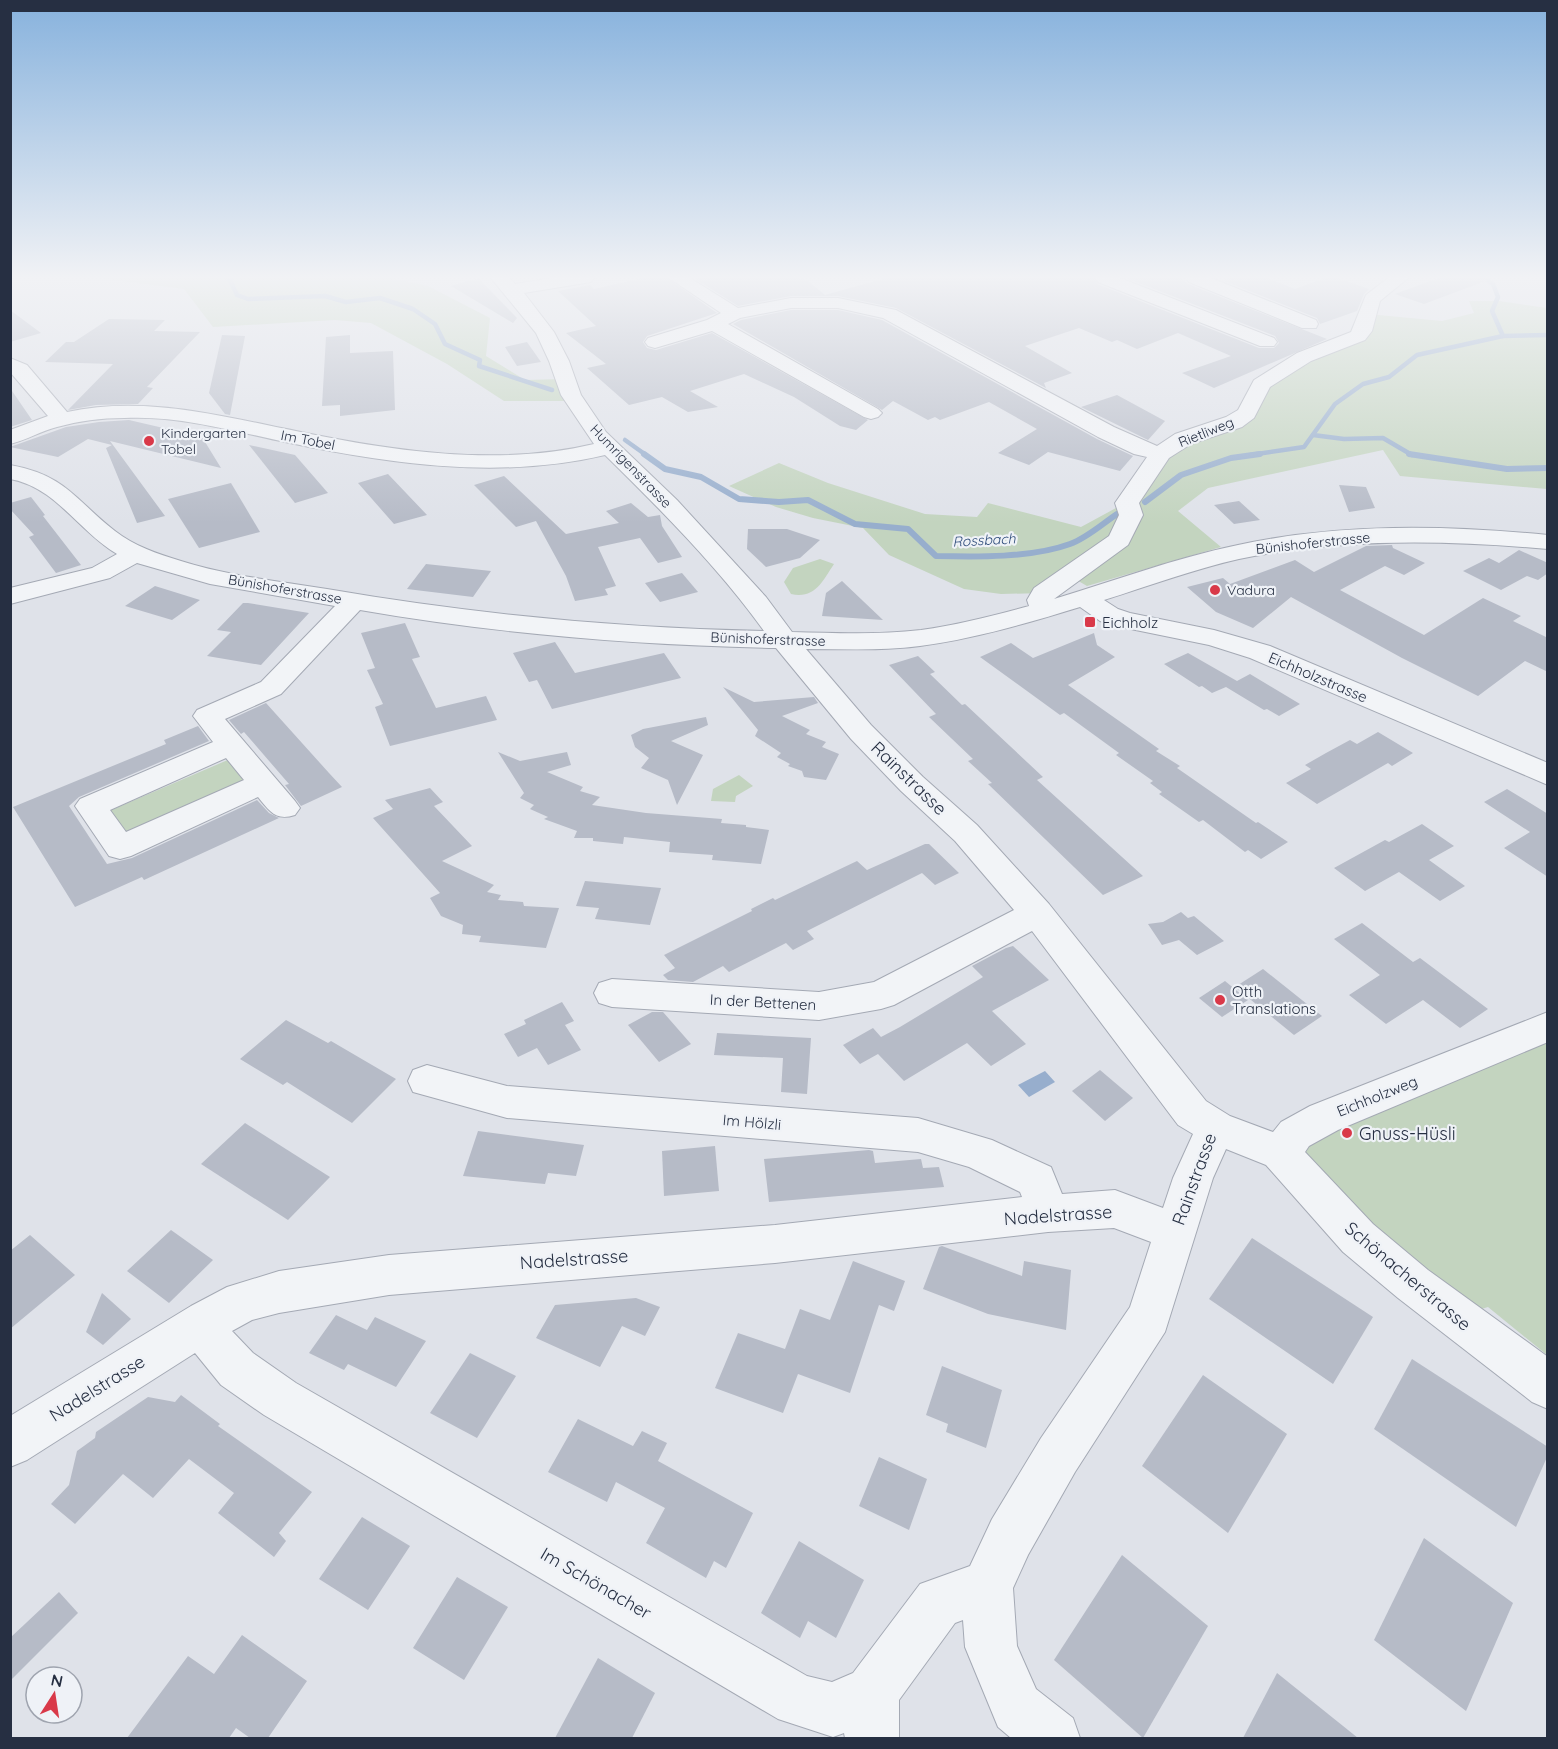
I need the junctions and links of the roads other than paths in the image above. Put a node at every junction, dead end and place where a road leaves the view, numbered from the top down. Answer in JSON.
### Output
{"nodes":[{"id":1,"x":558,"y":360,"type":"edge"},
{"id":2,"x":777,"y":360,"type":"edge"},
{"id":3,"x":973,"y":360,"type":"edge"},
{"id":4,"x":1300,"y":360,"type":"edge"},
{"id":5,"x":10,"y":364,"type":"edge"},
{"id":6,"x":872,"y":413,"type":"dead end"},
{"id":7,"x":63,"y":420,"type":"junction"},
{"id":8,"x":10,"y":438,"type":"edge"},
{"id":9,"x":609,"y":447,"type":"junction"},
{"id":10,"x":1161,"y":453,"type":"junction"},
{"id":11,"x":10,"y":472,"type":"edge"},
{"id":12,"x":1548,"y":542,"type":"edge"},
{"id":13,"x":134,"y":555,"type":"junction"},
{"id":14,"x":10,"y":596,"type":"edge"},
{"id":15,"x":1083,"y":597,"type":"junction"},
{"id":16,"x":354,"y":602,"type":"junction"},
{"id":17,"x":1109,"y":615,"type":"junction"},
{"id":18,"x":1029,"y":616,"type":"junction"},
{"id":19,"x":784,"y":640,"type":"junction"},
{"id":20,"x":231,"y":745,"type":"junction"},
{"id":21,"x":1548,"y":775,"type":"edge"},
{"id":22,"x":263,"y":783,"type":"junction"},
{"id":23,"x":284,"y":808,"type":"dead end"},
{"id":24,"x":1037,"y":913,"type":"junction"},
{"id":25,"x":612,"y":993,"type":"dead end"},
{"id":26,"x":1548,"y":1026,"type":"edge"},
{"id":27,"x":427,"y":1081,"type":"dead end"},
{"id":28,"x":1216,"y":1128,"type":"junction"},
{"id":29,"x":1280,"y":1153,"type":"junction"},
{"id":30,"x":1048,"y":1214,"type":"junction"},
{"id":31,"x":1174,"y":1232,"type":"junction"},
{"id":32,"x":207,"y":1321,"type":"junction"},
{"id":33,"x":1548,"y":1386,"type":"edge"},
{"id":34,"x":10,"y":1443,"type":"edge"},
{"id":35,"x":987,"y":1587,"type":"junction"},
{"id":36,"x":872,"y":1715,"type":"edge"},
{"id":37,"x":1053,"y":1738,"type":"edge"}],
"edges":[{"from":1,"to":9,"type":"street","name":"Humrigenstrasse"},
{"from":2,"to":6,"type":"street"},
{"from":3,"to":10,"type":"street"},
{"from":4,"to":10,"type":"street","name":"Rietliweg"},
{"from":5,"to":7,"type":"street"},
{"from":7,"to":8,"type":"street","name":"Im Tobel"},
{"from":7,"to":9,"type":"street","name":"Im Tobel"},
{"from":9,"to":19,"type":"street","name":"Humrigenstrasse"},
{"from":10,"to":18,"type":"street","name":"Rietliweg"},
{"from":11,"to":13,"type":"street","name":"Bünishoferstrasse"},
{"from":12,"to":15,"type":"street","name":"Bünishoferstrasse"},
{"from":13,"to":14,"type":"street"},
{"from":13,"to":16,"type":"street","name":"Bünishoferstrasse"},
{"from":15,"to":17,"type":"street","name":"Eichholzstrasse"},
{"from":15,"to":18,"type":"street","name":"Bünishoferstrasse"},
{"from":16,"to":19,"type":"street","name":"Bünishoferstrasse"},
{"from":16,"to":20,"type":"street"},
{"from":17,"to":18,"type":"street"},
{"from":17,"to":21,"type":"street","name":"Eichholzstrasse"},
{"from":18,"to":19,"type":"street","name":"Bünishoferstrasse"},
{"from":19,"to":24,"type":"street","name":"Rainstrasse"},
{"from":20,"to":22,"type":"street"},
{"from":20,"to":22,"type":"street"},
{"from":22,"to":23,"type":"street"},
{"from":24,"to":25,"type":"street","name":"In der Bettenen"},
{"from":24,"to":28,"type":"street","name":"Rainstrasse"},
{"from":26,"to":29,"type":"street","name":"Eichholzweg"},
{"from":27,"to":30,"type":"street","name":"Im Hölzli"},
{"from":28,"to":29,"type":"street"},
{"from":28,"to":31,"type":"street","name":"Rainstrasse"},
{"from":29,"to":33,"type":"street","name":"Schönacherstrasse"},
{"from":30,"to":31,"type":"street","name":"Nadelstrasse"},
{"from":30,"to":32,"type":"street","name":"Nadelstrasse"},
{"from":31,"to":35,"type":"street","name":"Rainstrasse"},
{"from":32,"to":34,"type":"street","name":"Nadelstrasse"},
{"from":32,"to":36,"type":"street","name":"Im Schönacher"},
{"from":35,"to":36,"type":"street","name":"Im Schönacher"},
{"from":35,"to":37,"type":"street","name":"Rainstrasse"}]}
